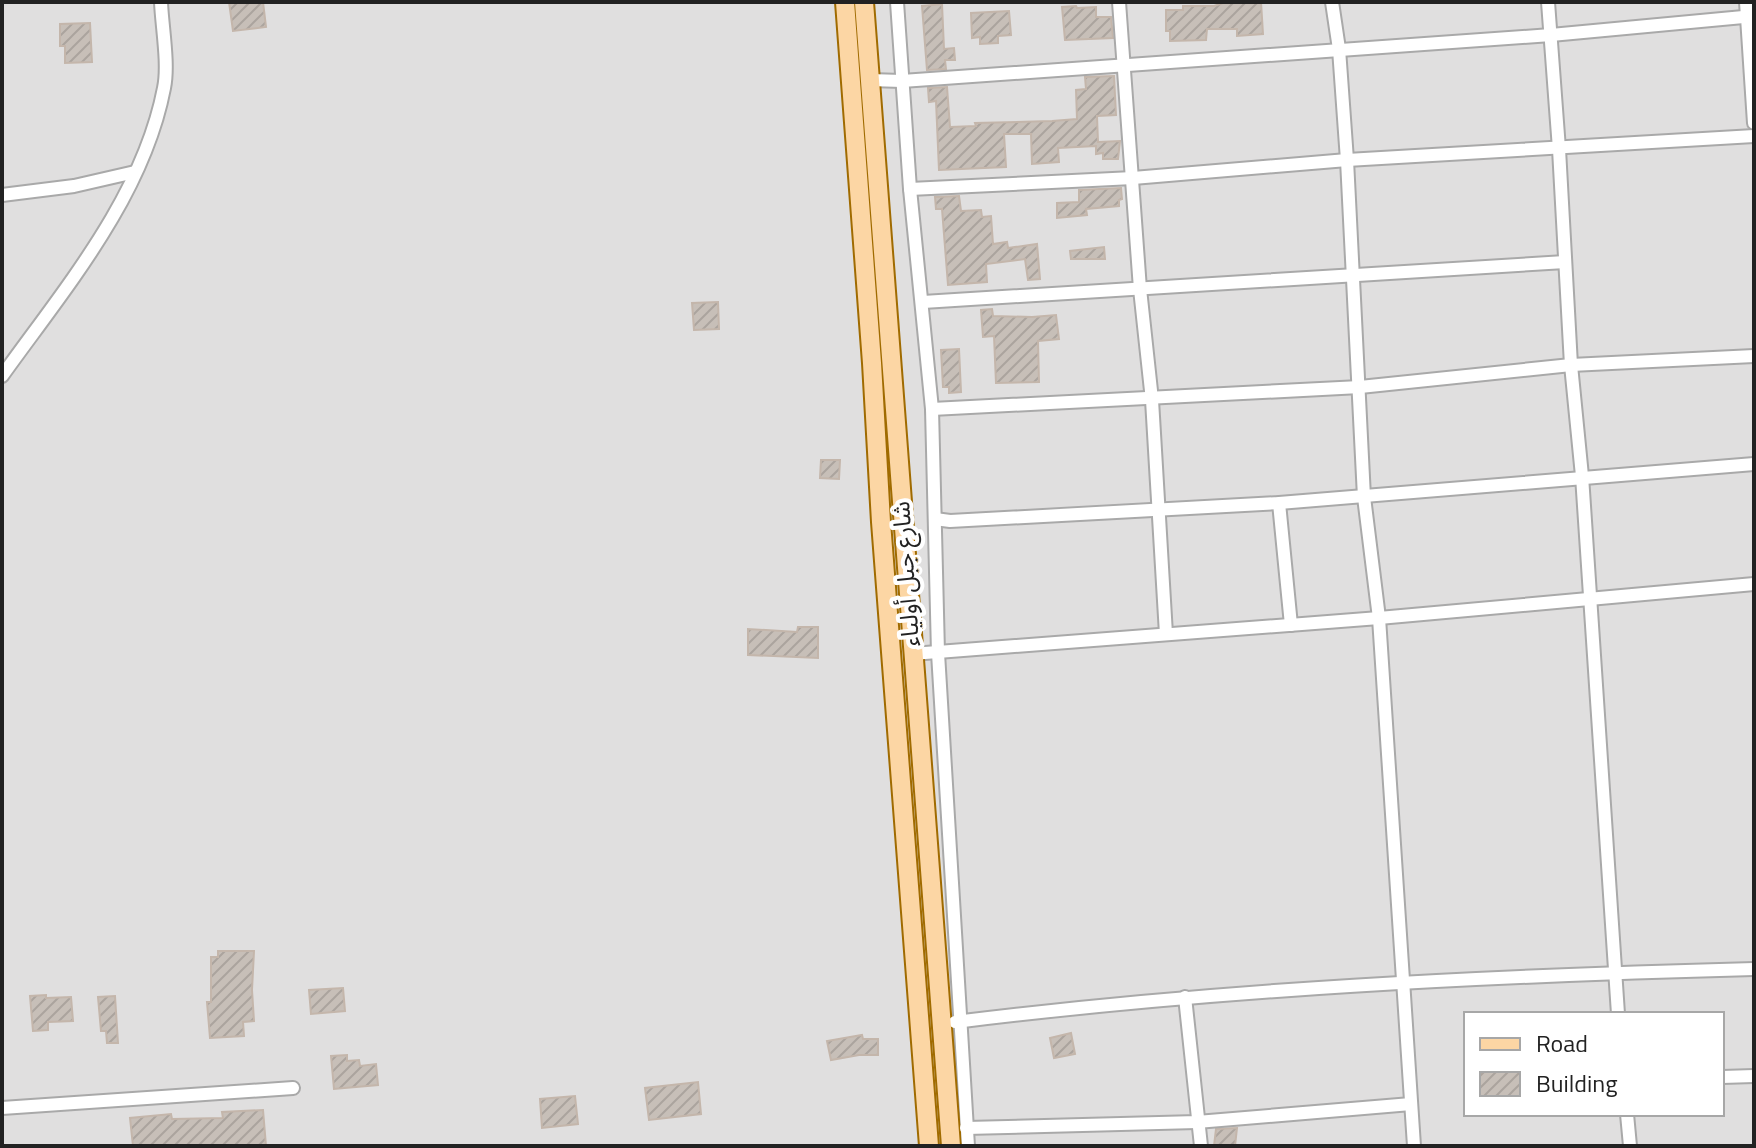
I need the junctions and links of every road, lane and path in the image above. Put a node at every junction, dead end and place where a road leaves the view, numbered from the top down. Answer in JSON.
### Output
{"nodes":[{"id":1,"x":161,"y":2,"type":"edge"},
{"id":2,"x":845,"y":2,"type":"edge"},
{"id":3,"x":864,"y":2,"type":"edge"},
{"id":4,"x":897,"y":2,"type":"edge"},
{"id":5,"x":1119,"y":2,"type":"edge"},
{"id":6,"x":1332,"y":2,"type":"edge"},
{"id":7,"x":1548,"y":2,"type":"edge"},
{"id":8,"x":1746,"y":2,"type":"edge"},
{"id":9,"x":1750,"y":16,"type":"edge"},
{"id":10,"x":1551,"y":35,"type":"junction"},
{"id":11,"x":1339,"y":49,"type":"junction"},
{"id":12,"x":1123,"y":66,"type":"junction"},
{"id":13,"x":870,"y":80,"type":"junction"},
{"id":14,"x":902,"y":81,"type":"junction"},
{"id":15,"x":1754,"y":123,"type":"edge"},
{"id":16,"x":1754,"y":136,"type":"edge"},
{"id":17,"x":1559,"y":149,"type":"junction"},
{"id":18,"x":1347,"y":160,"type":"junction"},
{"id":19,"x":135,"y":172,"type":"junction"},
{"id":20,"x":1133,"y":178,"type":"junction"},
{"id":21,"x":910,"y":189,"type":"junction"},
{"id":22,"x":2,"y":195,"type":"edge"},
{"id":23,"x":1565,"y":262,"type":"junction"},
{"id":24,"x":1354,"y":273,"type":"junction"},
{"id":25,"x":1140,"y":289,"type":"junction"},
{"id":26,"x":923,"y":302,"type":"junction"},
{"id":27,"x":1754,"y":356,"type":"edge"},
{"id":28,"x":1571,"y":365,"type":"junction"},
{"id":29,"x":2,"y":376,"type":"edge"},
{"id":30,"x":1360,"y":387,"type":"junction"},
{"id":31,"x":1152,"y":400,"type":"junction"},
{"id":32,"x":932,"y":409,"type":"junction"},
{"id":33,"x":1754,"y":464,"type":"edge"},
{"id":34,"x":1582,"y":476,"type":"junction"},
{"id":35,"x":1364,"y":497,"type":"junction"},
{"id":36,"x":1279,"y":503,"type":"junction"},
{"id":37,"x":1158,"y":511,"type":"junction"},
{"id":38,"x":935,"y":519,"type":"junction"},
{"id":39,"x":1754,"y":584,"type":"edge"},
{"id":40,"x":1590,"y":599,"type":"junction"},
{"id":41,"x":1379,"y":618,"type":"junction"},
{"id":42,"x":1291,"y":625,"type":"junction"},
{"id":43,"x":1166,"y":634,"type":"junction"},
{"id":44,"x":938,"y":653,"type":"junction"},
{"id":45,"x":912,"y":654,"type":"junction"},
{"id":46,"x":1754,"y":969,"type":"edge"},
{"id":47,"x":1614,"y":973,"type":"junction"},
{"id":48,"x":1402,"y":984,"type":"junction"},
{"id":49,"x":1185,"y":997,"type":"junction"},
{"id":50,"x":1618,"y":1012,"type":"edge"},
{"id":51,"x":951,"y":1022,"type":"junction"},
{"id":52,"x":1754,"y":1076,"type":"edge"},
{"id":53,"x":1724,"y":1077,"type":"edge"},
{"id":54,"x":293,"y":1088,"type":"dead end"},
{"id":55,"x":1411,"y":1104,"type":"junction"},
{"id":56,"x":2,"y":1108,"type":"edge"},
{"id":57,"x":1627,"y":1116,"type":"edge"},
{"id":58,"x":1197,"y":1122,"type":"junction"},
{"id":59,"x":966,"y":1128,"type":"junction"},
{"id":60,"x":929,"y":1146,"type":"edge"},
{"id":61,"x":951,"y":1146,"type":"edge"},
{"id":62,"x":968,"y":1146,"type":"edge"},
{"id":63,"x":1201,"y":1146,"type":"edge"},
{"id":64,"x":1414,"y":1146,"type":"edge"},
{"id":65,"x":1630,"y":1146,"type":"edge"}],
"edges":[{"from":1,"to":19,"type":"street"},
{"from":2,"to":60,"type":"main road","name":"شارع جبل أولياء"},
{"from":3,"to":13,"type":"main road","name":"شارع جبل أولياء"},
{"from":4,"to":14,"type":"street"},
{"from":5,"to":12,"type":"street"},
{"from":6,"to":11,"type":"street"},
{"from":7,"to":10,"type":"street"},
{"from":8,"to":9,"type":"street"},
{"from":9,"to":10,"type":"street"},
{"from":9,"to":15,"type":"street"},
{"from":10,"to":11,"type":"street"},
{"from":10,"to":17,"type":"street"},
{"from":11,"to":12,"type":"street"},
{"from":11,"to":18,"type":"street"},
{"from":12,"to":14,"type":"street"},
{"from":12,"to":20,"type":"street"},
{"from":13,"to":14,"type":"street"},
{"from":13,"to":45,"type":"main road","name":"شارع جبل أولياء"},
{"from":14,"to":21,"type":"street"},
{"from":16,"to":17,"type":"street"},
{"from":17,"to":18,"type":"street"},
{"from":17,"to":23,"type":"street"},
{"from":18,"to":20,"type":"street"},
{"from":18,"to":24,"type":"street"},
{"from":19,"to":22,"type":"street"},
{"from":19,"to":29,"type":"street"},
{"from":20,"to":21,"type":"street"},
{"from":20,"to":25,"type":"street"},
{"from":21,"to":26,"type":"street"},
{"from":23,"to":24,"type":"street"},
{"from":23,"to":28,"type":"street"},
{"from":24,"to":25,"type":"street"},
{"from":24,"to":30,"type":"street"},
{"from":25,"to":26,"type":"street"},
{"from":25,"to":31,"type":"street"},
{"from":26,"to":32,"type":"street"},
{"from":27,"to":28,"type":"street"},
{"from":28,"to":30,"type":"street"},
{"from":28,"to":34,"type":"street"},
{"from":30,"to":31,"type":"street"},
{"from":30,"to":35,"type":"street"},
{"from":31,"to":32,"type":"street"},
{"from":31,"to":37,"type":"street"},
{"from":32,"to":38,"type":"street"},
{"from":33,"to":34,"type":"street"},
{"from":34,"to":35,"type":"street"},
{"from":34,"to":40,"type":"street"},
{"from":35,"to":36,"type":"street"},
{"from":35,"to":41,"type":"street"},
{"from":36,"to":37,"type":"street"},
{"from":36,"to":42,"type":"street"},
{"from":37,"to":38,"type":"street"},
{"from":37,"to":43,"type":"street"},
{"from":38,"to":44,"type":"street"},
{"from":39,"to":40,"type":"street"},
{"from":40,"to":41,"type":"street"},
{"from":40,"to":47,"type":"street"},
{"from":41,"to":42,"type":"street"},
{"from":41,"to":48,"type":"street"},
{"from":42,"to":43,"type":"street"},
{"from":43,"to":44,"type":"street"},
{"from":44,"to":45,"type":"street"},
{"from":44,"to":51,"type":"street"},
{"from":45,"to":51,"type":"main road","name":"شارع جبل أولياء"},
{"from":46,"to":47,"type":"street"},
{"from":47,"to":48,"type":"street"},
{"from":47,"to":50,"type":"street"},
{"from":48,"to":49,"type":"street"},
{"from":48,"to":55,"type":"street"},
{"from":49,"to":51,"type":"street"},
{"from":49,"to":58,"type":"street"},
{"from":51,"to":59,"type":"street"},
{"from":51,"to":61,"type":"main road","name":"شارع جبل أولياء"},
{"from":52,"to":53,"type":"street"},
{"from":54,"to":56,"type":"street"},
{"from":55,"to":58,"type":"street"},
{"from":55,"to":64,"type":"street"},
{"from":57,"to":65,"type":"street"},
{"from":58,"to":59,"type":"street"},
{"from":58,"to":63,"type":"street"},
{"from":59,"to":62,"type":"street"}]}
